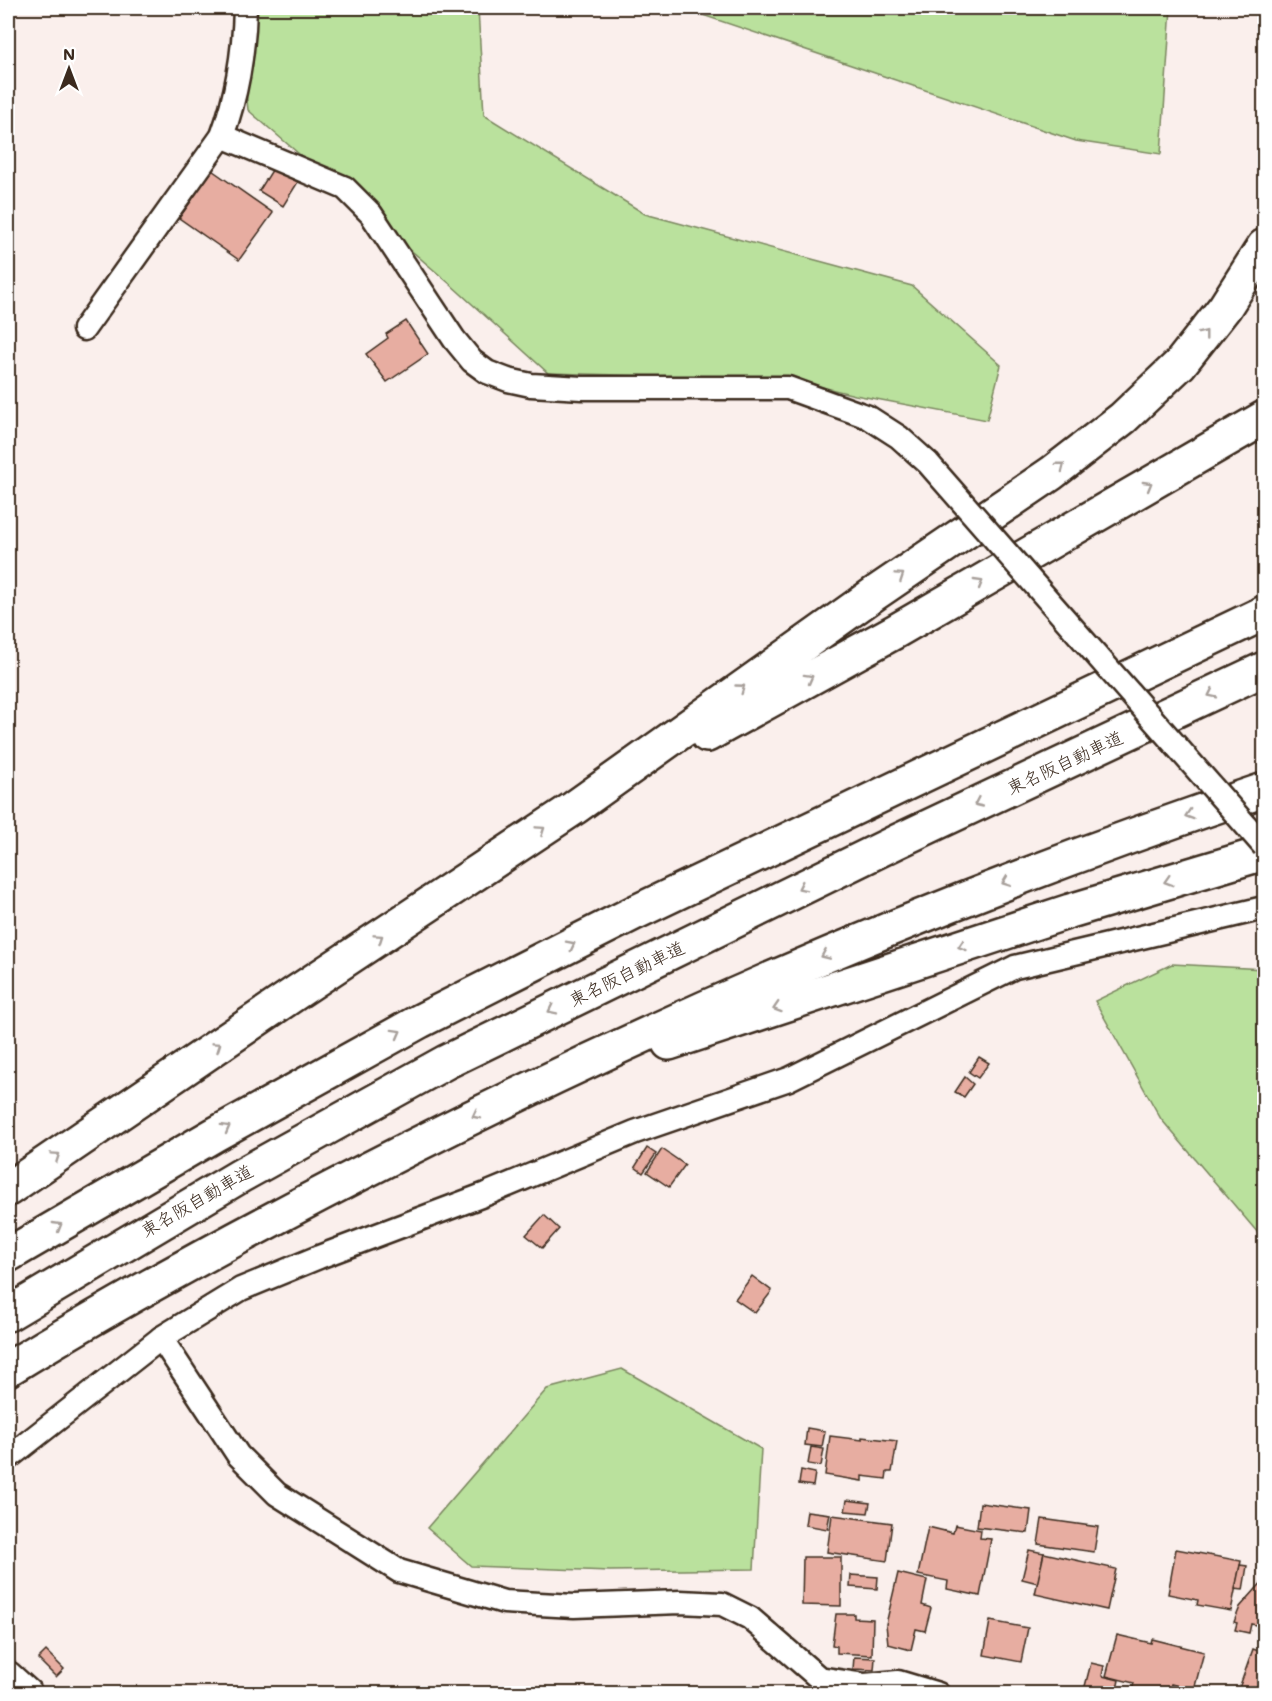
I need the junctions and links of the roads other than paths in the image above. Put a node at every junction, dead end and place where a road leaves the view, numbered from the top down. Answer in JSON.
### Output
{"nodes":[{"id":1,"x":245,"y":8,"type":"edge"},
{"id":2,"x":222,"y":136,"type":"junction"},
{"id":3,"x":1264,"y":246,"type":"edge"},
{"id":4,"x":84,"y":328,"type":"dead end"},
{"id":5,"x":1264,"y":418,"type":"edge"},
{"id":6,"x":1264,"y":613,"type":"edge"},
{"id":7,"x":1264,"y":669,"type":"edge"},
{"id":8,"x":1264,"y":790,"type":"edge"},
{"id":9,"x":574,"y":808,"type":"junction"},
{"id":10,"x":1264,"y":846,"type":"edge"},
{"id":11,"x":1264,"y":853,"type":"edge"},
{"id":12,"x":1264,"y":908,"type":"edge"},
{"id":13,"x":519,"y":1093,"type":"junction"},
{"id":14,"x":8,"y":1189,"type":"edge"},
{"id":15,"x":8,"y":1256,"type":"edge"},
{"id":16,"x":8,"y":1314,"type":"edge"},
{"id":17,"x":161,"y":1338,"type":"junction"},
{"id":18,"x":8,"y":1369,"type":"edge"},
{"id":19,"x":8,"y":1458,"type":"edge"},
{"id":20,"x":8,"y":1676,"type":"edge"},
{"id":21,"x":28,"y":1694,"type":"edge"},
{"id":22,"x":938,"y":1694,"type":"edge"}],
"edges":[{"from":1,"to":2,"type":"street"},
{"from":2,"to":4,"type":"street"},
{"from":2,"to":10,"type":"street","bridge":true},
{"from":9,"to":3,"type":"highway","one_way":true},
{"from":9,"to":5,"type":"highway","one_way":true},
{"from":15,"to":6,"type":"highway","one_way":true},
{"from":7,"to":16,"type":"highway","name":"東名阪自動車道","one_way":true},
{"from":8,"to":13,"type":"highway","one_way":true},
{"from":14,"to":9,"type":"highway","one_way":true},
{"from":11,"to":13,"type":"highway","one_way":true},
{"from":12,"to":17,"type":"street"},
{"from":13,"to":18,"type":"highway","one_way":true},
{"from":17,"to":19,"type":"street"},
{"from":17,"to":22,"type":"street"},
{"from":20,"to":21,"type":"street"}]}
